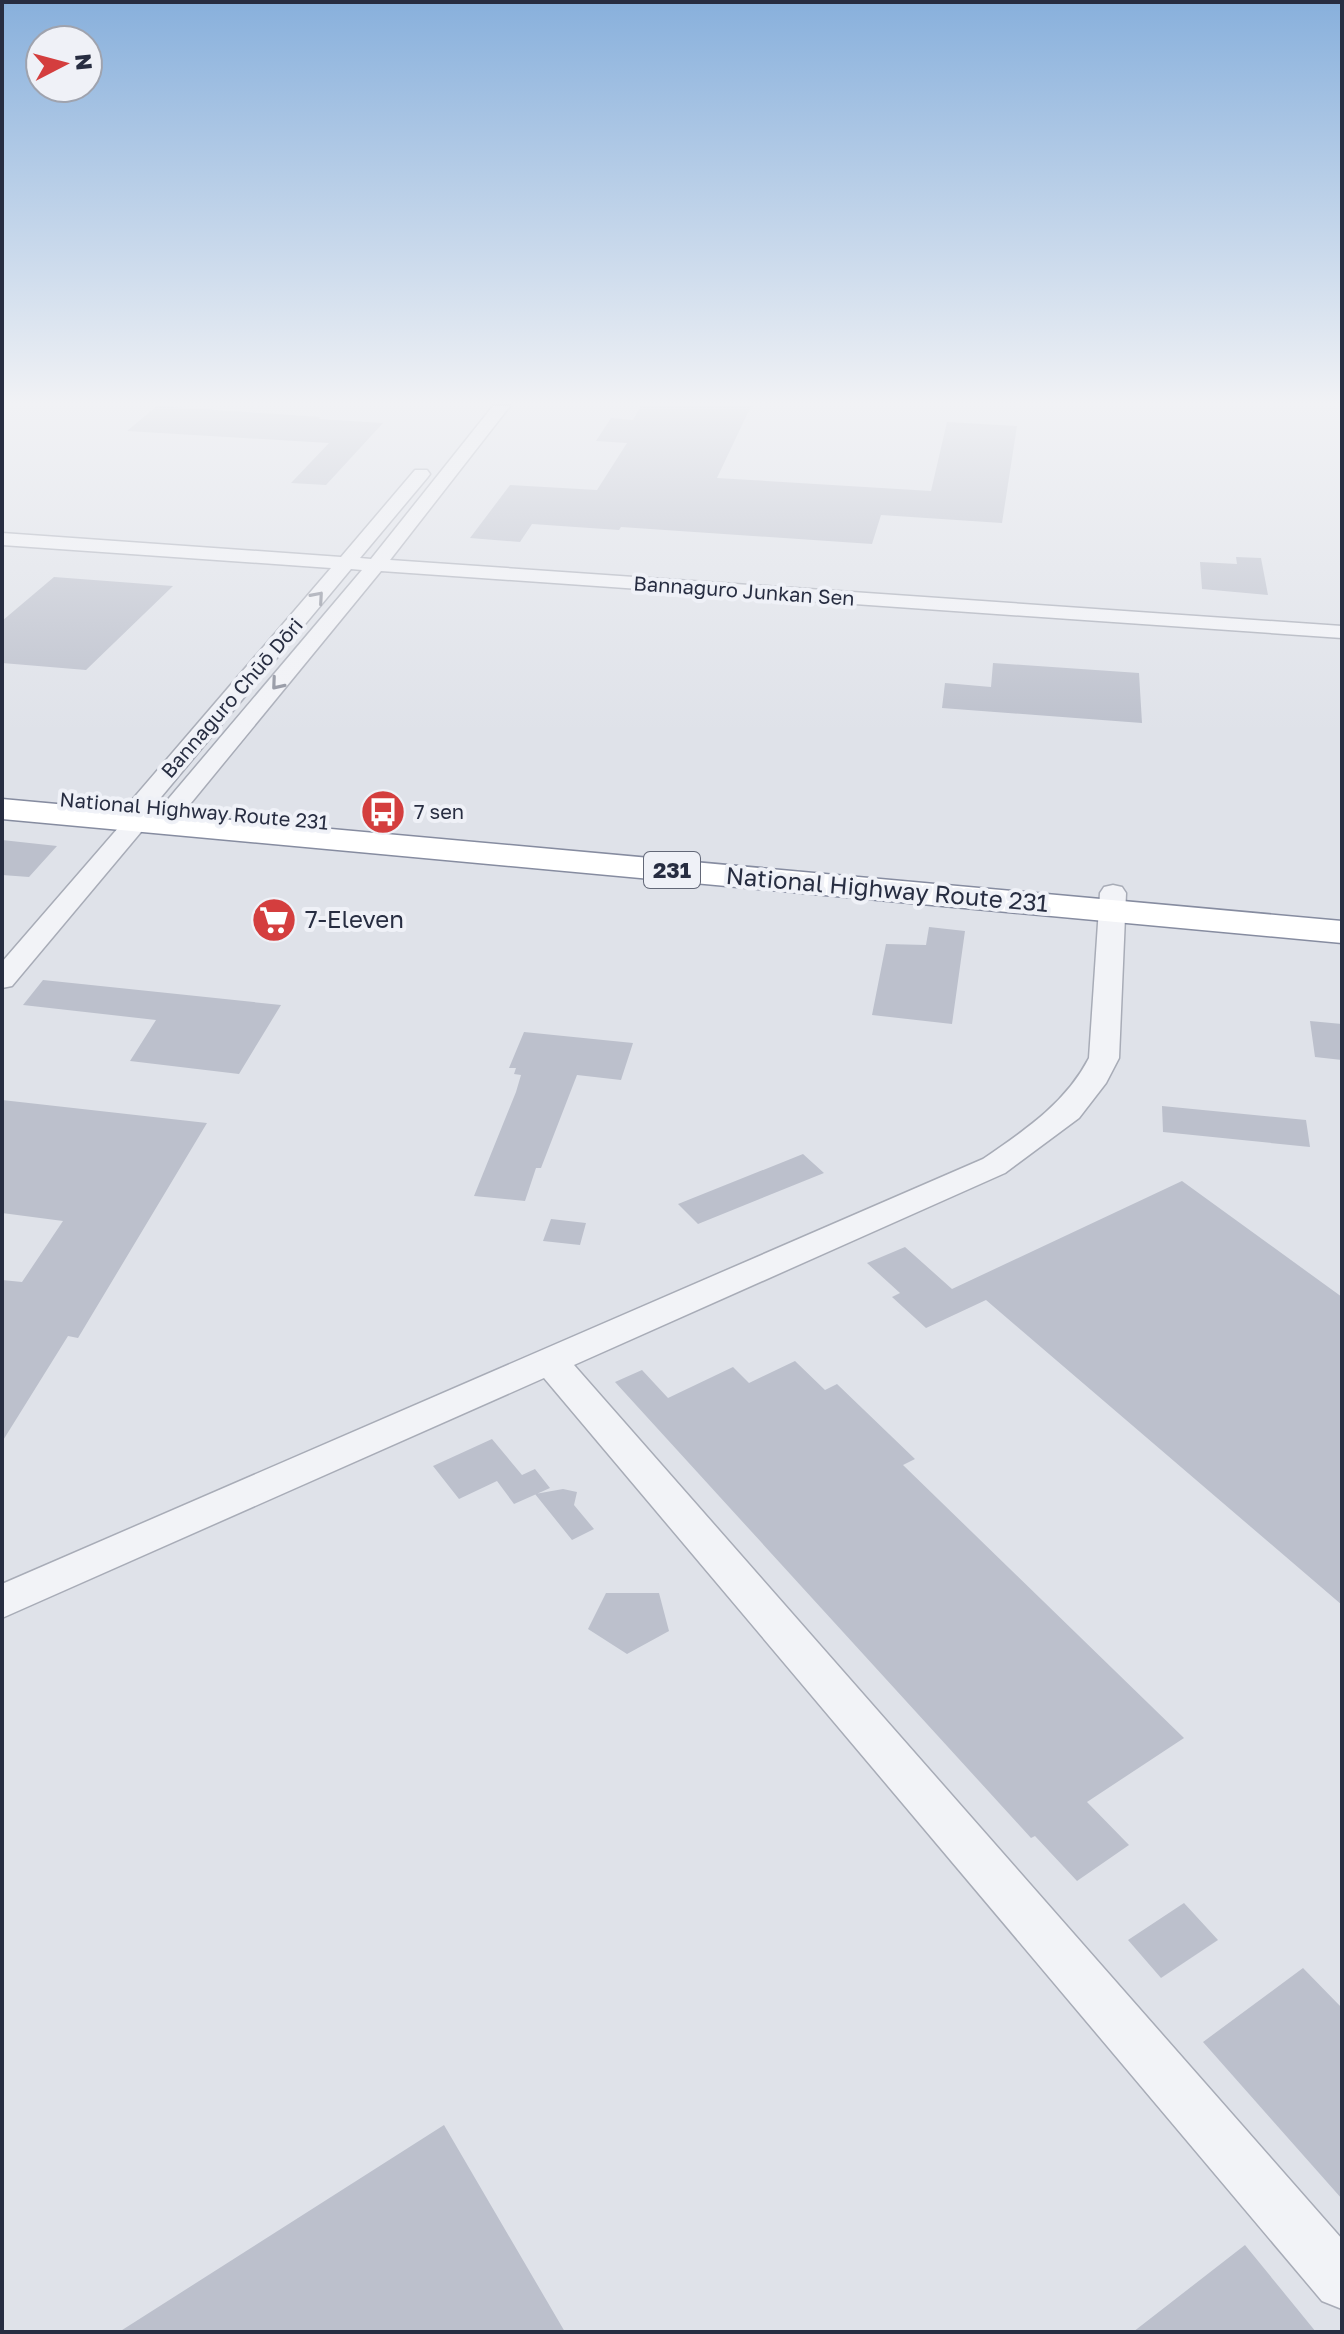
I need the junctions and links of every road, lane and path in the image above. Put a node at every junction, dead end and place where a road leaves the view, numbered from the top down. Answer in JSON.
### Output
{"nodes":[{"id":1,"x":386,"y":515,"type":"edge"},
{"id":2,"x":416,"y":515,"type":"edge"},
{"id":3,"x":2,"y":539,"type":"edge"},
{"id":4,"x":347,"y":563,"type":"junction"},
{"id":5,"x":376,"y":565,"type":"junction"},
{"id":6,"x":1342,"y":632,"type":"edge"},
{"id":7,"x":2,"y":794,"type":"edge"},
{"id":8,"x":2,"y":809,"type":"edge"},
{"id":9,"x":150,"y":812,"type":"junction"},
{"id":10,"x":1113,"y":902,"type":"junction"},
{"id":11,"x":1342,"y":913,"type":"edge"},
{"id":12,"x":1342,"y":932,"type":"edge"},
{"id":13,"x":2,"y":980,"type":"edge"},
{"id":14,"x":549,"y":1360,"type":"junction"},
{"id":15,"x":2,"y":1602,"type":"edge"},
{"id":16,"x":1342,"y":2281,"type":"edge"}],
"edges":[{"from":1,"to":4,"type":"street","name":"Bannaguro Chūō Dōri"},
{"from":2,"to":5,"type":"street","name":"Bannaguro Chūō Dōri"},
{"from":3,"to":4,"type":"street","name":"Bannaguro Junkan Sen"},
{"from":4,"to":5,"type":"street","name":"Bannaguro Junkan Sen"},
{"from":9,"to":4,"type":"street","name":"Bannaguro Chūō Dōri","one_way":true},
{"from":5,"to":6,"type":"street","name":"Bannaguro Junkan Sen"},
{"from":5,"to":9,"type":"street","name":"Bannaguro Chūō Dōri","one_way":true},
{"from":7,"to":9,"type":"highway","name":"National Highway Route 231","number":"231"},
{"from":8,"to":9,"type":"highway","name":"National Highway Route 231","number":"231"},
{"from":9,"to":10,"type":"highway","name":"National Highway Route 231","number":"231"},
{"from":9,"to":13,"type":"street"},
{"from":10,"to":11,"type":"highway","name":"National Highway Route 231","number":"231"},
{"from":10,"to":12,"type":"highway","name":"National Highway Route 231","number":"231"},
{"from":10,"to":14,"type":"street"},
{"from":14,"to":15,"type":"street"},
{"from":14,"to":16,"type":"street"}]}
